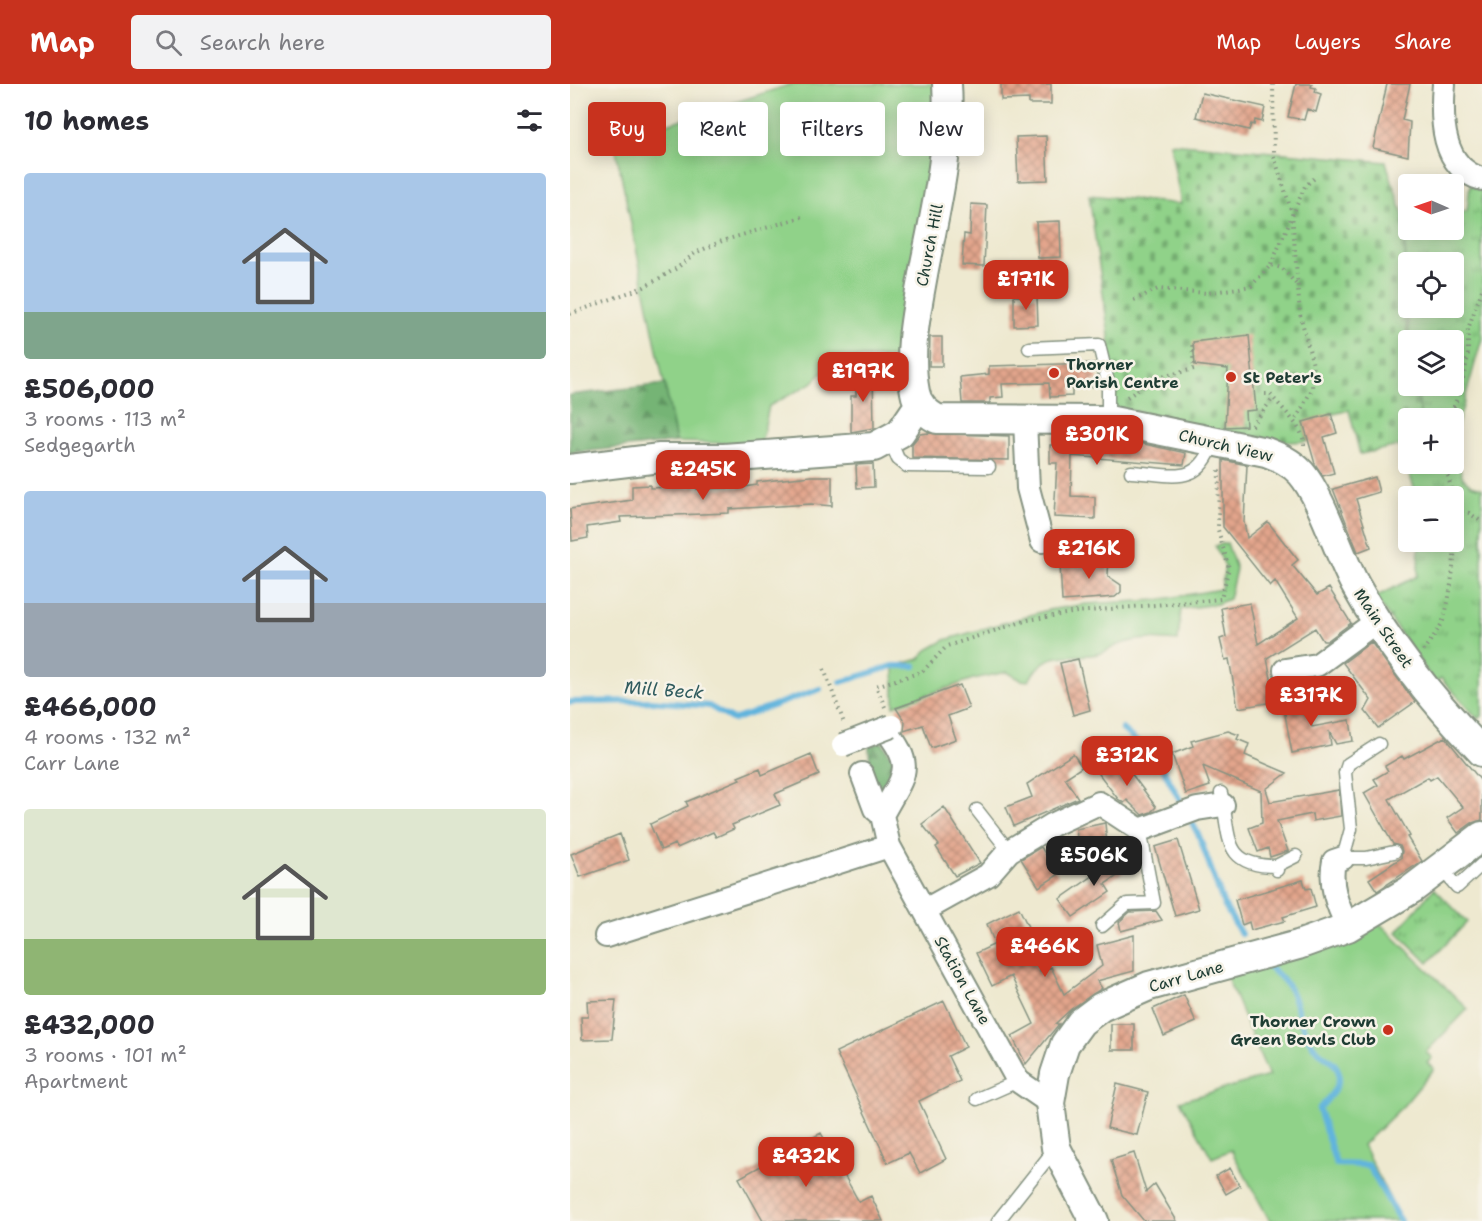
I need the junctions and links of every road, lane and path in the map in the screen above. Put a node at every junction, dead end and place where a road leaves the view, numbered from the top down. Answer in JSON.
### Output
{"nodes":[{"id":1,"x":947,"y":84,"type":"edge"},
{"id":2,"x":1273,"y":84,"type":"edge"},
{"id":3,"x":1444,"y":84,"type":"edge"},
{"id":4,"x":1316,"y":177,"type":"dead end"},
{"id":5,"x":1482,"y":179,"type":"edge"},
{"id":6,"x":1292,"y":213,"type":"junction"},
{"id":7,"x":802,"y":218,"type":"dead end"},
{"id":8,"x":1271,"y":265,"type":"junction"},
{"id":9,"x":1298,"y":286,"type":"junction"},
{"id":10,"x":1482,"y":290,"type":"edge"},
{"id":11,"x":1134,"y":300,"type":"dead end"},
{"id":12,"x":570,"y":314,"type":"edge"},
{"id":13,"x":1192,"y":341,"type":"dead end"},
{"id":14,"x":1029,"y":348,"type":"dead end"},
{"id":15,"x":1265,"y":394,"type":"dead end"},
{"id":16,"x":1127,"y":397,"type":"dead end"},
{"id":17,"x":919,"y":405,"type":"junction"},
{"id":18,"x":1453,"y":408,"type":"edge"},
{"id":19,"x":1108,"y":420,"type":"junction"},
{"id":20,"x":1025,"y":421,"type":"junction"},
{"id":21,"x":1294,"y":423,"type":"junction"},
{"id":22,"x":890,"y":440,"type":"junction"},
{"id":23,"x":1217,"y":442,"type":"junction"},
{"id":24,"x":1305,"y":442,"type":"dead end"},
{"id":25,"x":989,"y":467,"type":"dead end"},
{"id":26,"x":570,"y":469,"type":"edge"},
{"id":27,"x":1131,"y":472,"type":"dead end"},
{"id":28,"x":1311,"y":487,"type":"joint"},
{"id":29,"x":1464,"y":512,"type":"edge"},
{"id":30,"x":1482,"y":522,"type":"edge"},
{"id":31,"x":1042,"y":541,"type":"dead end"},
{"id":32,"x":1453,"y":552,"type":"edge"},
{"id":33,"x":1377,"y":621,"type":"junction"},
{"id":34,"x":1411,"y":668,"type":"junction"},
{"id":35,"x":1285,"y":670,"type":"dead end"},
{"id":36,"x":889,"y":727,"type":"junction"},
{"id":37,"x":1379,"y":744,"type":"dead end"},
{"id":38,"x":843,"y":745,"type":"dead end"},
{"id":39,"x":1482,"y":752,"type":"edge"},
{"id":40,"x":862,"y":774,"type":"dead end"},
{"id":41,"x":1222,"y":799,"type":"joint"},
{"id":42,"x":976,"y":810,"type":"dead end"},
{"id":43,"x":882,"y":815,"type":"junction"},
{"id":44,"x":1140,"y":830,"type":"junction"},
{"id":45,"x":1482,"y":836,"type":"edge"},
{"id":46,"x":889,"y":846,"type":"junction"},
{"id":47,"x":1009,"y":851,"type":"junction"},
{"id":48,"x":1394,"y":852,"type":"dead end"},
{"id":49,"x":1296,"y":856,"type":"dead end"},
{"id":50,"x":1343,"y":858,"type":"junction"},
{"id":51,"x":1482,"y":864,"type":"edge"},
{"id":52,"x":1441,"y":868,"type":"junction"},
{"id":53,"x":925,"y":910,"type":"junction"},
{"id":54,"x":1102,"y":926,"type":"dead end"},
{"id":55,"x":1347,"y":927,"type":"junction"},
{"id":56,"x":606,"y":936,"type":"dead end"},
{"id":57,"x":1018,"y":1081,"type":"junction"},
{"id":58,"x":977,"y":1098,"type":"dead end"},
{"id":59,"x":1050,"y":1103,"type":"junction"},
{"id":60,"x":1056,"y":1148,"type":"junction"},
{"id":61,"x":998,"y":1221,"type":"edge"},
{"id":62,"x":1094,"y":1221,"type":"edge"}],
"edges":[{"from":1,"to":17,"type":"street","name":"Church Hill"},
{"from":2,"to":6,"type":"path"},
{"from":3,"to":5,"type":"street"},
{"from":4,"to":6,"type":"path"},
{"from":6,"to":8,"type":"path"},
{"from":6,"to":9,"type":"path"},
{"from":7,"to":12,"type":"path"},
{"from":8,"to":9,"type":"path"},
{"from":8,"to":11,"type":"path"},
{"from":9,"to":21,"type":"path"},
{"from":10,"to":18,"type":"path"},
{"from":13,"to":16,"type":"path"},
{"from":14,"to":19,"type":"lane"},
{"from":15,"to":21,"type":"path"},
{"from":17,"to":20,"type":"street","name":"Church View"},
{"from":17,"to":22,"type":"street"},
{"from":19,"to":20,"type":"street","name":"Church View"},
{"from":19,"to":23,"type":"street","name":"Church View"},
{"from":20,"to":31,"type":"street"},
{"from":21,"to":24,"type":"path"},
{"from":22,"to":25,"type":"lane"},
{"from":22,"to":26,"type":"street"},
{"from":23,"to":27,"type":"lane"},
{"from":23,"to":28,"type":"street","name":"Church View"},
{"from":23,"to":36,"type":"path"},
{"from":28,"to":33,"type":"street","name":"Main Street"},
{"from":29,"to":30,"type":"path"},
{"from":32,"to":34,"type":"path"},
{"from":33,"to":34,"type":"street","name":"Main Street"},
{"from":33,"to":35,"type":"street"},
{"from":34,"to":39,"type":"street","name":"Main Street"},
{"from":36,"to":38,"type":"street","bridge":true},
{"from":36,"to":43,"type":"street"},
{"from":37,"to":50,"type":"lane"},
{"from":40,"to":43,"type":"street","name":"Station Lane"},
{"from":41,"to":44,"type":"street"},
{"from":41,"to":49,"type":"lane"},
{"from":42,"to":47,"type":"lane"},
{"from":43,"to":46,"type":"street","name":"Station Lane"},
{"from":44,"to":47,"type":"street"},
{"from":44,"to":54,"type":"lane"},
{"from":45,"to":52,"type":"street","name":"Carr Lane"},
{"from":46,"to":53,"type":"street","name":"Station Lane"},
{"from":46,"to":56,"type":"street"},
{"from":47,"to":53,"type":"street"},
{"from":48,"to":50,"type":"lane"},
{"from":50,"to":55,"type":"street"},
{"from":51,"to":52,"type":"lane"},
{"from":52,"to":55,"type":"street","name":"Carr Lane"},
{"from":53,"to":57,"type":"street","name":"Station Lane"},
{"from":55,"to":59,"type":"street","name":"Carr Lane"},
{"from":57,"to":58,"type":"lane"},
{"from":57,"to":59,"type":"street","name":"Station Lane"},
{"from":59,"to":60,"type":"street","name":"Carr Lane"},
{"from":60,"to":61,"type":"lane"},
{"from":60,"to":62,"type":"street","name":"Carr Lane"}]}
